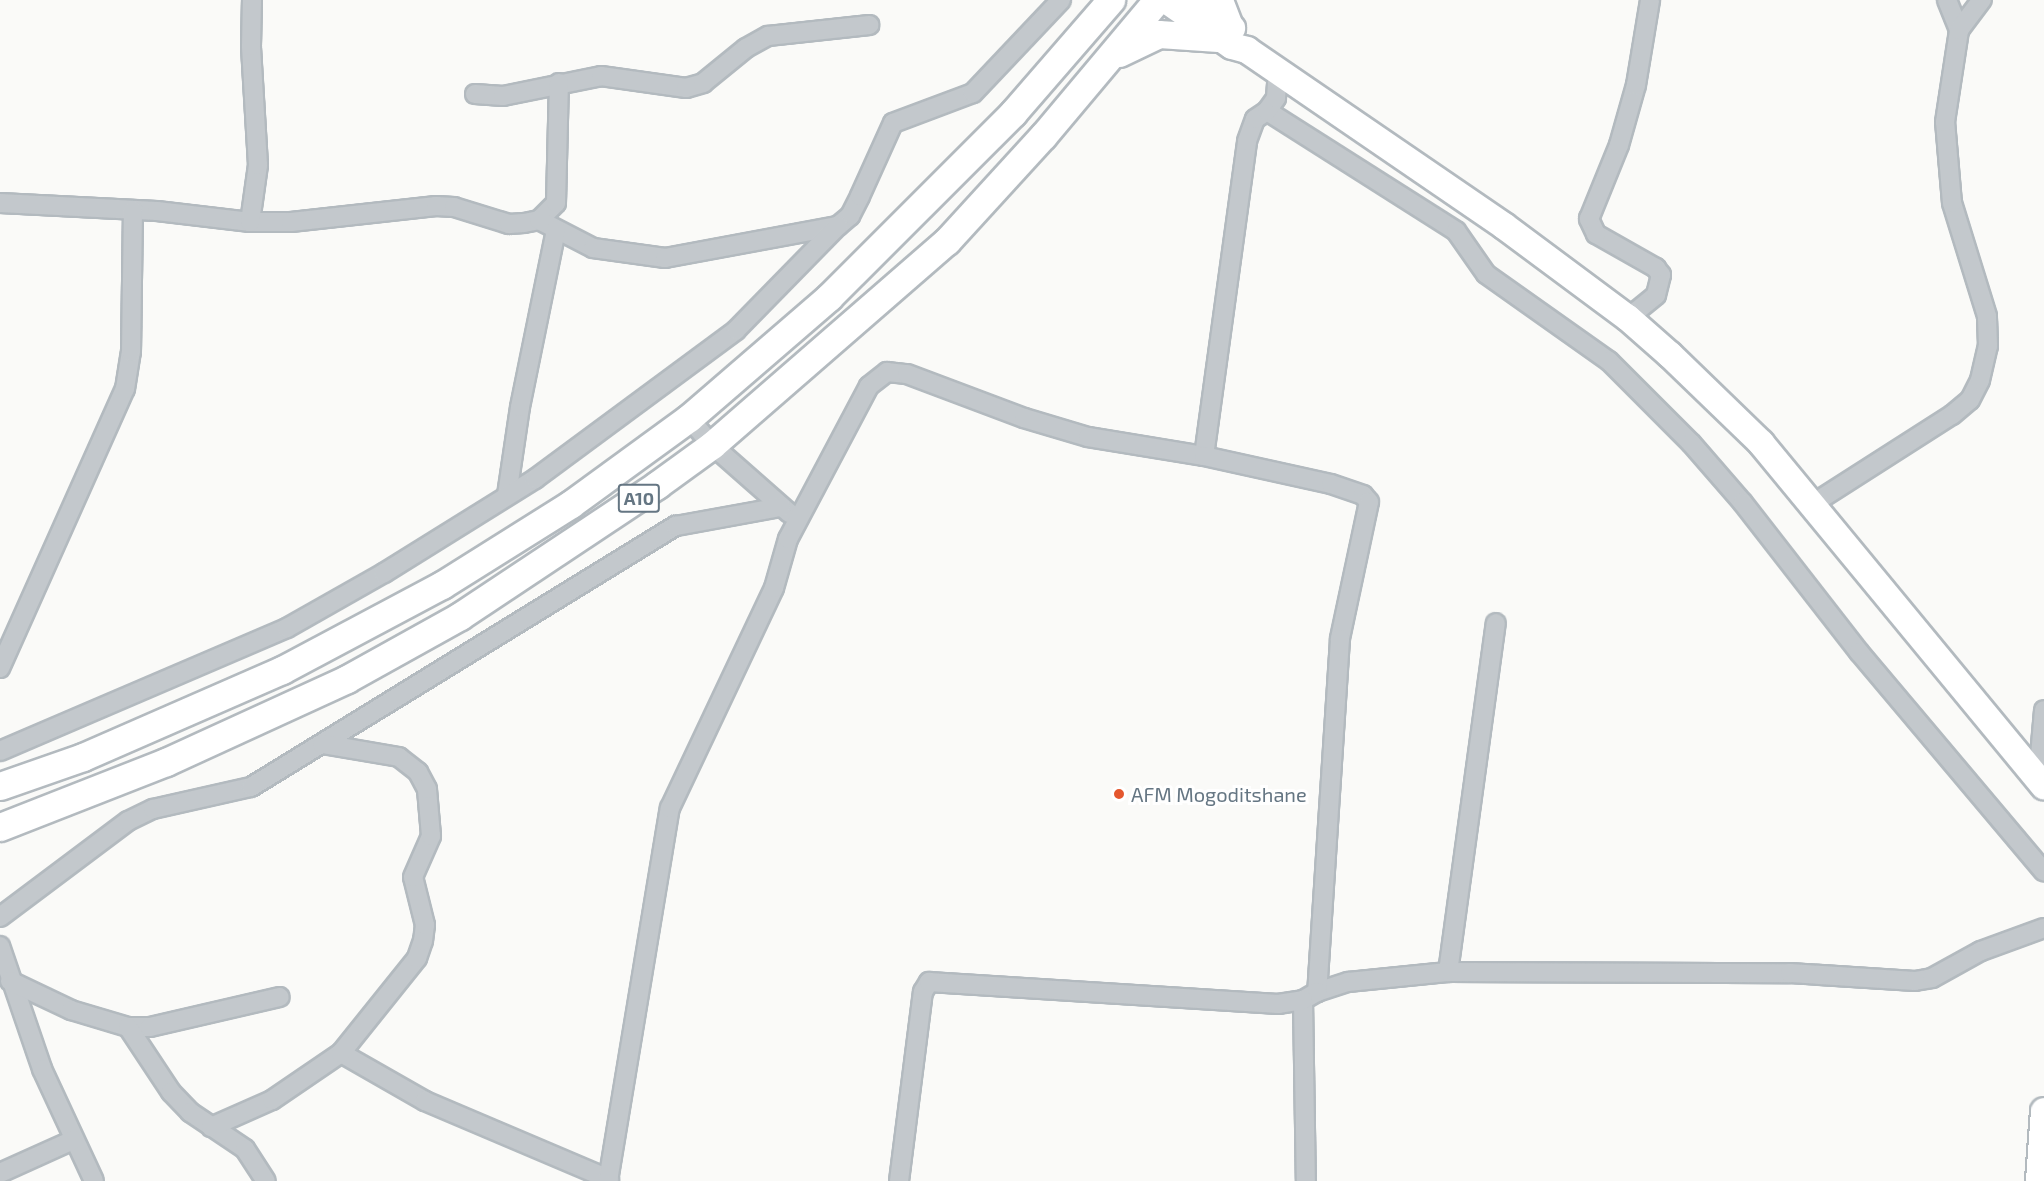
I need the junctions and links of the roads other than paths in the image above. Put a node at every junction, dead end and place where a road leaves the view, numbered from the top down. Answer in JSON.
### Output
{"nodes":[{"id":1,"x":252,"y":0,"type":"edge"},
{"id":2,"x":1061,"y":0,"type":"edge"},
{"id":3,"x":1111,"y":0,"type":"edge"},
{"id":4,"x":1157,"y":0,"type":"edge"},
{"id":5,"x":1166,"y":0,"type":"edge"},
{"id":6,"x":1201,"y":0,"type":"edge"},
{"id":7,"x":1650,"y":0,"type":"edge"},
{"id":8,"x":1947,"y":0,"type":"edge"},
{"id":9,"x":1982,"y":0,"type":"edge"},
{"id":10,"x":1222,"y":20,"type":"edge"},
{"id":11,"x":869,"y":25,"type":"dead end"},
{"id":12,"x":1959,"y":30,"type":"junction"},
{"id":13,"x":1109,"y":58,"type":"junction"},
{"id":14,"x":1278,"y":70,"type":"junction"},
{"id":15,"x":559,"y":83,"type":"junction"},
{"id":16,"x":475,"y":94,"type":"dead end"},
{"id":17,"x":1267,"y":111,"type":"junction"},
{"id":18,"x":0,"y":203,"type":"edge"},
{"id":19,"x":133,"y":210,"type":"junction"},
{"id":20,"x":538,"y":220,"type":"junction"},
{"id":21,"x":250,"y":222,"type":"junction"},
{"id":22,"x":838,"y":226,"type":"junction"},
{"id":23,"x":556,"y":230,"type":"junction"},
{"id":24,"x":1628,"y":318,"type":"junction"},
{"id":25,"x":689,"y":418,"type":"junction"},
{"id":26,"x":712,"y":445,"type":"junction"},
{"id":27,"x":1204,"y":456,"type":"junction"},
{"id":28,"x":507,"y":495,"type":"junction"},
{"id":29,"x":1811,"y":505,"type":"junction"},
{"id":30,"x":781,"y":507,"type":"junction"},
{"id":31,"x":797,"y":520,"type":"junction"},
{"id":32,"x":1496,"y":623,"type":"dead end"},
{"id":33,"x":0,"y":668,"type":"edge"},
{"id":34,"x":2044,"y":710,"type":"edge"},
{"id":35,"x":322,"y":744,"type":"junction"},
{"id":36,"x":0,"y":751,"type":"edge"},
{"id":37,"x":2041,"y":782,"type":"edge"},
{"id":38,"x":0,"y":786,"type":"edge"},
{"id":39,"x":0,"y":827,"type":"edge"},
{"id":40,"x":2044,"y":872,"type":"edge"},
{"id":41,"x":0,"y":917,"type":"edge"},
{"id":42,"x":2044,"y":928,"type":"edge"},
{"id":43,"x":0,"y":946,"type":"edge"},
{"id":44,"x":1448,"y":972,"type":"junction"},
{"id":45,"x":10,"y":981,"type":"junction"},
{"id":46,"x":1310,"y":996,"type":"junction"},
{"id":47,"x":280,"y":997,"type":"dead end"},
{"id":48,"x":128,"y":1027,"type":"junction"},
{"id":49,"x":341,"y":1053,"type":"junction"},
{"id":50,"x":2044,"y":1111,"type":"edge"},
{"id":51,"x":211,"y":1127,"type":"junction"},
{"id":52,"x":73,"y":1140,"type":"junction"},
{"id":53,"x":0,"y":1173,"type":"edge"},
{"id":54,"x":608,"y":1180,"type":"edge"},
{"id":55,"x":94,"y":1181,"type":"edge"},
{"id":56,"x":267,"y":1181,"type":"edge"},
{"id":57,"x":899,"y":1181,"type":"edge"},
{"id":58,"x":1306,"y":1181,"type":"edge"},
{"id":59,"x":2039,"y":1181,"type":"edge"}],
"edges":[{"from":1,"to":21,"type":"street"},
{"from":2,"to":22,"type":"street"},
{"from":3,"to":25,"type":"main road","number":"A10"},
{"from":4,"to":13,"type":"main road","number":"A10"},
{"from":5,"to":10,"type":"main road"},
{"from":6,"to":10,"type":"main road"},
{"from":7,"to":24,"type":"street"},
{"from":8,"to":12,"type":"street"},
{"from":9,"to":12,"type":"street"},
{"from":10,"to":13,"type":"main road"},
{"from":10,"to":14,"type":"main road"},
{"from":11,"to":15,"type":"street"},
{"from":12,"to":29,"type":"street"},
{"from":13,"to":26,"type":"main road","number":"A10"},
{"from":14,"to":17,"type":"street"},
{"from":14,"to":24,"type":"main road"},
{"from":15,"to":16,"type":"street"},
{"from":15,"to":20,"type":"street"},
{"from":17,"to":27,"type":"street"},
{"from":17,"to":40,"type":"street"},
{"from":18,"to":19,"type":"street"},
{"from":19,"to":21,"type":"street"},
{"from":19,"to":33,"type":"street"},
{"from":20,"to":21,"type":"street"},
{"from":20,"to":23,"type":"street"},
{"from":22,"to":23,"type":"street"},
{"from":22,"to":28,"type":"street"},
{"from":23,"to":28,"type":"street"},
{"from":24,"to":29,"type":"main road"},
{"from":25,"to":26,"type":"street"},
{"from":25,"to":38,"type":"main road","number":"A10"},
{"from":26,"to":30,"type":"street"},
{"from":26,"to":39,"type":"main road","number":"A10"},
{"from":27,"to":31,"type":"street"},
{"from":27,"to":46,"type":"street"},
{"from":28,"to":36,"type":"street"},
{"from":29,"to":37,"type":"main road"},
{"from":30,"to":31,"type":"street"},
{"from":30,"to":35,"type":"street"},
{"from":31,"to":54,"type":"street"},
{"from":32,"to":44,"type":"street"},
{"from":34,"to":37,"type":"street"},
{"from":35,"to":41,"type":"street"},
{"from":35,"to":49,"type":"street"},
{"from":42,"to":44,"type":"street"},
{"from":43,"to":45,"type":"street"},
{"from":44,"to":46,"type":"street"},
{"from":45,"to":48,"type":"street"},
{"from":45,"to":52,"type":"street"},
{"from":46,"to":57,"type":"street"},
{"from":46,"to":58,"type":"street"},
{"from":47,"to":48,"type":"street"},
{"from":48,"to":51,"type":"street"},
{"from":49,"to":51,"type":"street"},
{"from":49,"to":54,"type":"street"},
{"from":50,"to":59,"type":"main road"},
{"from":51,"to":56,"type":"street"},
{"from":52,"to":53,"type":"street"},
{"from":52,"to":55,"type":"street"}]}
